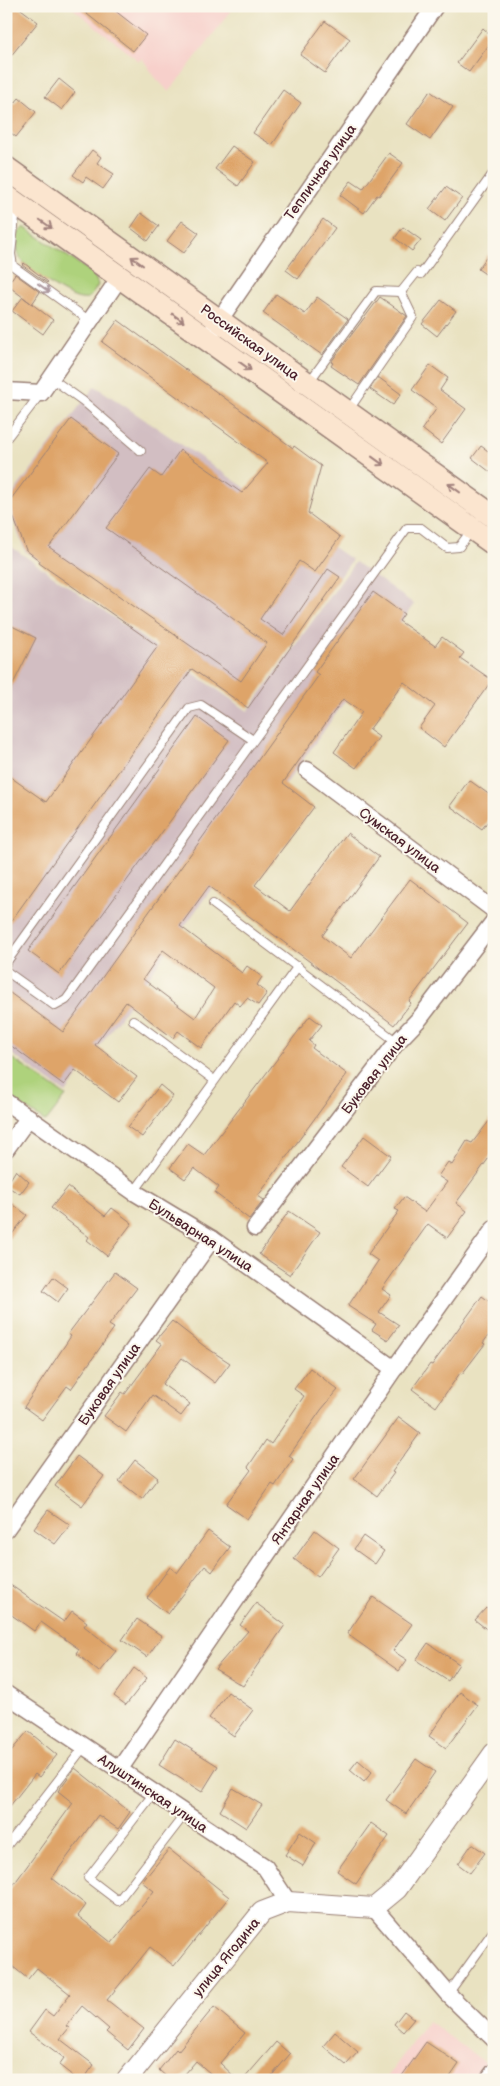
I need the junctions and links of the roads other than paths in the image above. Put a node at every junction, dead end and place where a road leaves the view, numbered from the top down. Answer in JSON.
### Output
{"nodes":[{"id":1,"x":435,"y":6,"type":"edge"},
{"id":2,"x":6,"y":168,"type":"edge"},
{"id":3,"x":494,"y":172,"type":"edge"},
{"id":4,"x":11,"y":199,"type":"edge"},
{"id":5,"x":120,"y":277,"type":"junction"},
{"id":6,"x":402,"y":292,"type":"junction"},
{"id":7,"x":91,"y":322,"type":"junction"},
{"id":8,"x":212,"y":329,"type":"junction"},
{"id":9,"x":52,"y":378,"type":"junction"},
{"id":10,"x":308,"y":384,"type":"junction"},
{"id":11,"x":6,"y":391,"type":"edge"},
{"id":12,"x":41,"y":393,"type":"junction"},
{"id":13,"x":347,"y":412,"type":"junction"},
{"id":14,"x":6,"y":439,"type":"edge"},
{"id":15,"x":141,"y":451,"type":"dead end"},
{"id":16,"x":494,"y":517,"type":"edge"},
{"id":17,"x":473,"y":529,"type":"junction"},
{"id":18,"x":494,"y":544,"type":"edge"},
{"id":19,"x":253,"y":740,"type":"junction"},
{"id":20,"x":307,"y":770,"type":"dead end"},
{"id":21,"x":213,"y":904,"type":"dead end"},
{"id":22,"x":494,"y":910,"type":"edge"},
{"id":23,"x":494,"y":922,"type":"edge"},
{"id":24,"x":6,"y":963,"type":"edge"},
{"id":25,"x":298,"y":966,"type":"junction"},
{"id":26,"x":6,"y":970,"type":"edge"},
{"id":27,"x":133,"y":1020,"type":"dead end"},
{"id":28,"x":397,"y":1042,"type":"junction"},
{"id":29,"x":214,"y":1080,"type":"junction"},
{"id":30,"x":6,"y":1102,"type":"edge"},
{"id":31,"x":29,"y":1117,"type":"junction"},
{"id":32,"x":6,"y":1148,"type":"edge"},
{"id":33,"x":134,"y":1192,"type":"junction"},
{"id":34,"x":255,"y":1228,"type":"dead end"},
{"id":35,"x":494,"y":1230,"type":"edge"},
{"id":36,"x":212,"y":1239,"type":"junction"},
{"id":37,"x":394,"y":1369,"type":"junction"},
{"id":38,"x":6,"y":1529,"type":"edge"},
{"id":39,"x":6,"y":1694,"type":"edge"},
{"id":40,"x":84,"y":1747,"type":"junction"},
{"id":41,"x":494,"y":1753,"type":"edge"},
{"id":42,"x":119,"y":1770,"type":"junction"},
{"id":43,"x":154,"y":1793,"type":"junction"},
{"id":44,"x":185,"y":1814,"type":"junction"},
{"id":45,"x":6,"y":1847,"type":"edge"},
{"id":46,"x":288,"y":1902,"type":"junction"},
{"id":47,"x":374,"y":1908,"type":"junction"},
{"id":48,"x":494,"y":1930,"type":"edge"},
{"id":49,"x":448,"y":1994,"type":"junction"},
{"id":50,"x":494,"y":2039,"type":"edge"},
{"id":51,"x":494,"y":2072,"type":"edge"},
{"id":52,"x":128,"y":2080,"type":"edge"},
{"id":53,"x":488,"y":2080,"type":"edge"}],
"edges":[{"from":1,"to":8,"type":"street","name":"Тепличная улица"},
{"from":8,"to":2,"type":"main road","name":"Российская улица","one_way":true},
{"from":3,"to":6,"type":"lane"},
{"from":4,"to":5,"type":"main road","name":"Российская улица","one_way":true},
{"from":4,"to":7,"type":"lane","one_way":true},
{"from":5,"to":7,"type":"street"},
{"from":5,"to":8,"type":"main road","name":"Российская улица","one_way":true},
{"from":6,"to":10,"type":"lane"},
{"from":6,"to":13,"type":"lane"},
{"from":7,"to":9,"type":"street"},
{"from":8,"to":10,"type":"main road","name":"Российская улица"},
{"from":8,"to":17,"type":"main road","name":"Российская улица","one_way":true},
{"from":9,"to":12,"type":"street"},
{"from":9,"to":15,"type":"lane"},
{"from":10,"to":13,"type":"main road","name":"Российская улица"},
{"from":11,"to":12,"type":"street"},
{"from":12,"to":14,"type":"lane"},
{"from":16,"to":13,"type":"main road","name":"Российская улица","one_way":true},
{"from":17,"to":18,"type":"main road","name":"Российская улица"},
{"from":17,"to":19,"type":"lane"},
{"from":19,"to":24,"type":"lane"},
{"from":19,"to":26,"type":"lane"},
{"from":20,"to":22,"type":"street","name":"Сумская улица"},
{"from":21,"to":25,"type":"lane"},
{"from":23,"to":28,"type":"street","name":"Буковая улица"},
{"from":25,"to":28,"type":"lane"},
{"from":25,"to":29,"type":"lane"},
{"from":27,"to":29,"type":"lane"},
{"from":28,"to":34,"type":"street","name":"Буковая улица"},
{"from":29,"to":33,"type":"lane"},
{"from":30,"to":31,"type":"street","name":"Бульварная улица"},
{"from":31,"to":32,"type":"street"},
{"from":31,"to":33,"type":"street","name":"Бульварная улица"},
{"from":33,"to":36,"type":"street","name":"Бульварная улица"},
{"from":35,"to":37,"type":"street","name":"Янтарная улица"},
{"from":36,"to":37,"type":"street","name":"Бульварная улица"},
{"from":36,"to":38,"type":"street","name":"Буковая улица"},
{"from":37,"to":42,"type":"street","name":"Янтарная улица"},
{"from":39,"to":40,"type":"street","name":"Алуштинская улица"},
{"from":40,"to":42,"type":"street","name":"Алуштинская улица"},
{"from":40,"to":45,"type":"lane"},
{"from":41,"to":47,"type":"street"},
{"from":42,"to":43,"type":"street","name":"Алуштинская улица"},
{"from":43,"to":44,"type":"street","name":"Алуштинская улица"},
{"from":43,"to":44,"type":"lane"},
{"from":44,"to":46,"type":"street","name":"Алуштинская улица"},
{"from":46,"to":47,"type":"street","name":"улица Ягодина"},
{"from":46,"to":52,"type":"street","name":"улица Ягодина"},
{"from":47,"to":49,"type":"street"},
{"from":48,"to":49,"type":"lane"},
{"from":49,"to":50,"type":"street"},
{"from":51,"to":53,"type":"street"}]}
